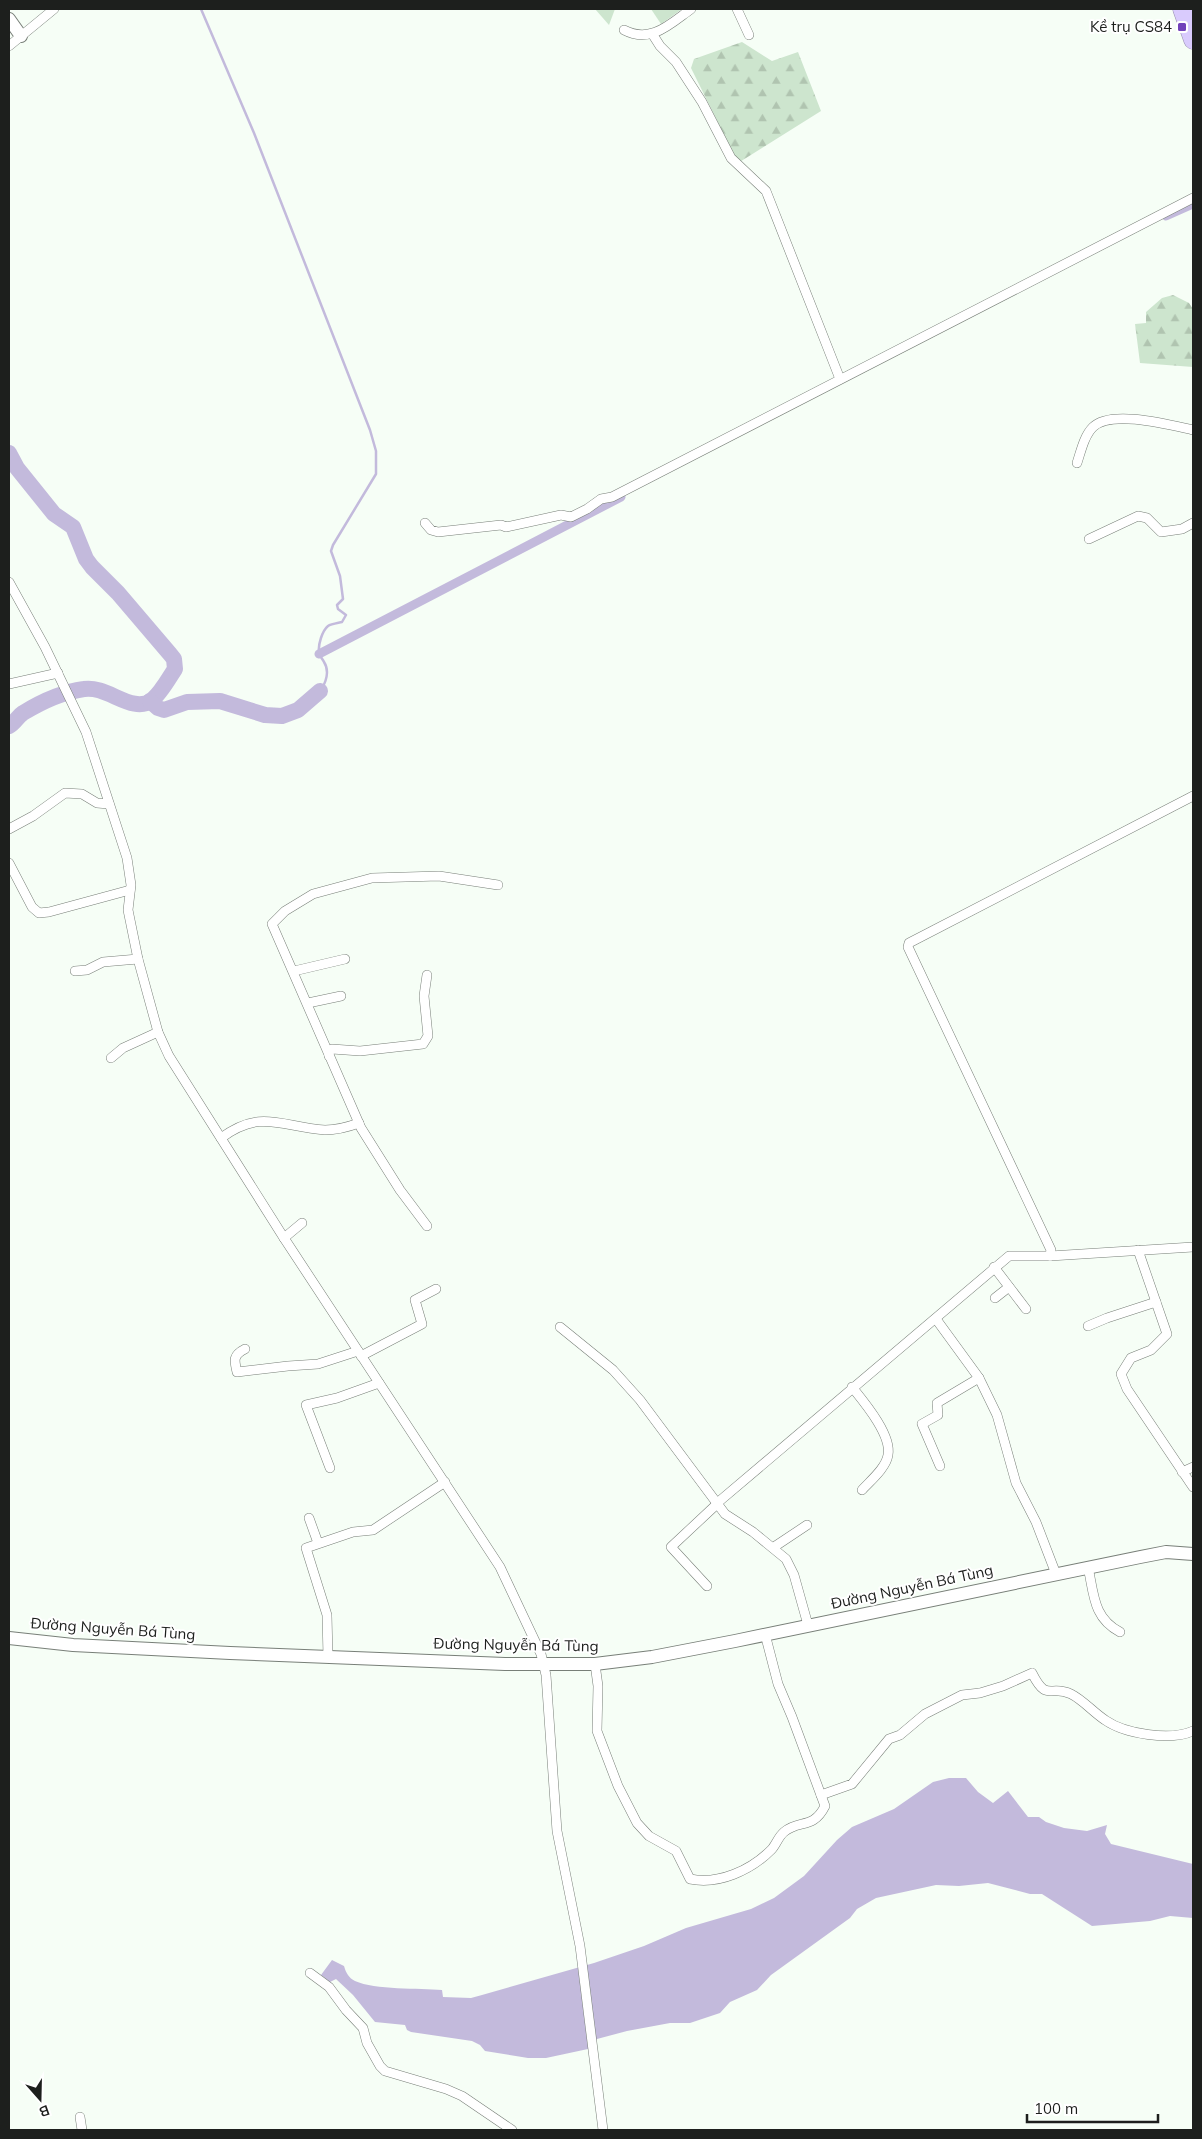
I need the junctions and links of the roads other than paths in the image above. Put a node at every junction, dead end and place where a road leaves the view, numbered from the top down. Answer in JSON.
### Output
{"nodes":[{"id":1,"x":54,"y":9,"type":"edge"},
{"id":2,"x":692,"y":9,"type":"edge"},
{"id":3,"x":738,"y":9,"type":"edge"},
{"id":4,"x":1182,"y":9,"type":"edge"},
{"id":5,"x":9,"y":19,"type":"edge"},
{"id":6,"x":624,"y":30,"type":"dead end"},
{"id":7,"x":653,"y":35,"type":"junction"},
{"id":8,"x":749,"y":35,"type":"dead end"},
{"id":9,"x":21,"y":36,"type":"junction"},
{"id":10,"x":1193,"y":40,"type":"edge"},
{"id":11,"x":9,"y":46,"type":"edge"},
{"id":12,"x":1193,"y":198,"type":"edge"},
{"id":13,"x":840,"y":380,"type":"junction"},
{"id":14,"x":1193,"y":430,"type":"edge"},
{"id":15,"x":1078,"y":463,"type":"dead end"},
{"id":16,"x":425,"y":523,"type":"dead end"},
{"id":17,"x":1193,"y":523,"type":"edge"},
{"id":18,"x":1089,"y":539,"type":"dead end"},
{"id":19,"x":9,"y":582,"type":"edge"},
{"id":20,"x":60,"y":677,"type":"junction"},
{"id":21,"x":9,"y":684,"type":"edge"},
{"id":22,"x":1193,"y":796,"type":"edge"},
{"id":23,"x":109,"y":804,"type":"junction"},
{"id":24,"x":9,"y":828,"type":"edge"},
{"id":25,"x":9,"y":863,"type":"edge"},
{"id":26,"x":498,"y":885,"type":"dead end"},
{"id":27,"x":130,"y":890,"type":"junction"},
{"id":28,"x":138,"y":959,"type":"junction"},
{"id":29,"x":345,"y":959,"type":"dead end"},
{"id":30,"x":75,"y":971,"type":"dead end"},
{"id":31,"x":294,"y":971,"type":"junction"},
{"id":32,"x":427,"y":975,"type":"dead end"},
{"id":33,"x":341,"y":996,"type":"dead end"},
{"id":34,"x":308,"y":1003,"type":"junction"},
{"id":35,"x":158,"y":1032,"type":"junction"},
{"id":36,"x":329,"y":1056,"type":"junction"},
{"id":37,"x":111,"y":1058,"type":"dead end"},
{"id":38,"x":359,"y":1123,"type":"junction"},
{"id":39,"x":221,"y":1138,"type":"junction"},
{"id":40,"x":302,"y":1223,"type":"dead end"},
{"id":41,"x":427,"y":1226,"type":"dead end"},
{"id":42,"x":284,"y":1238,"type":"junction"},
{"id":43,"x":1193,"y":1247,"type":"edge"},
{"id":44,"x":1138,"y":1250,"type":"junction"},
{"id":45,"x":1050,"y":1256,"type":"junction"},
{"id":46,"x":994,"y":1267,"type":"junction"},
{"id":47,"x":1009,"y":1286,"type":"junction"},
{"id":48,"x":436,"y":1290,"type":"dead end"},
{"id":49,"x":995,"y":1298,"type":"dead end"},
{"id":50,"x":1156,"y":1302,"type":"junction"},
{"id":51,"x":1026,"y":1309,"type":"dead end"},
{"id":52,"x":936,"y":1319,"type":"junction"},
{"id":53,"x":1088,"y":1326,"type":"dead end"},
{"id":54,"x":560,"y":1327,"type":"dead end"},
{"id":55,"x":245,"y":1349,"type":"dead end"},
{"id":56,"x":359,"y":1353,"type":"junction"},
{"id":57,"x":979,"y":1378,"type":"junction"},
{"id":58,"x":379,"y":1384,"type":"junction"},
{"id":59,"x":852,"y":1387,"type":"junction"},
{"id":60,"x":940,"y":1466,"type":"dead end"},
{"id":61,"x":1193,"y":1467,"type":"edge"},
{"id":62,"x":330,"y":1468,"type":"dead end"},
{"id":63,"x":1182,"y":1472,"type":"junction"},
{"id":64,"x":445,"y":1482,"type":"junction"},
{"id":65,"x":1193,"y":1487,"type":"edge"},
{"id":66,"x":862,"y":1490,"type":"dead end"},
{"id":67,"x":717,"y":1504,"type":"junction"},
{"id":68,"x":309,"y":1518,"type":"dead end"},
{"id":69,"x":807,"y":1525,"type":"dead end"},
{"id":70,"x":318,"y":1543,"type":"junction"},
{"id":71,"x":774,"y":1547,"type":"junction"},
{"id":72,"x":1193,"y":1554,"type":"edge"},
{"id":73,"x":1088,"y":1567,"type":"junction"},
{"id":74,"x":1056,"y":1574,"type":"junction"},
{"id":75,"x":707,"y":1586,"type":"dead end"},
{"id":76,"x":808,"y":1625,"type":"junction"},
{"id":77,"x":1120,"y":1632,"type":"dead end"},
{"id":78,"x":765,"y":1634,"type":"junction"},
{"id":79,"x":9,"y":1638,"type":"edge"},
{"id":80,"x":325,"y":1657,"type":"junction"},
{"id":81,"x":595,"y":1664,"type":"junction"},
{"id":82,"x":544,"y":1665,"type":"junction"},
{"id":83,"x":1193,"y":1731,"type":"edge"},
{"id":84,"x":821,"y":1795,"type":"junction"},
{"id":85,"x":310,"y":1973,"type":"dead end"},
{"id":86,"x":80,"y":2118,"type":"dead end"},
{"id":87,"x":82,"y":2130,"type":"edge"},
{"id":88,"x":512,"y":2130,"type":"edge"},
{"id":89,"x":602,"y":2130,"type":"edge"}],
"edges":[{"from":1,"to":9,"type":"street"},
{"from":2,"to":7,"type":"street"},
{"from":3,"to":8,"type":"street"},
{"from":4,"to":10,"type":"highway"},
{"from":5,"to":9,"type":"main road"},
{"from":6,"to":7,"type":"street"},
{"from":7,"to":13,"type":"street"},
{"from":9,"to":11,"type":"street"},
{"from":12,"to":13,"type":"street"},
{"from":13,"to":16,"type":"street"},
{"from":14,"to":15,"type":"street"},
{"from":17,"to":18,"type":"street"},
{"from":19,"to":20,"type":"street"},
{"from":20,"to":21,"type":"street"},
{"from":20,"to":23,"type":"street"},
{"from":22,"to":45,"type":"street"},
{"from":23,"to":24,"type":"street"},
{"from":23,"to":27,"type":"street"},
{"from":25,"to":27,"type":"street"},
{"from":26,"to":31,"type":"street"},
{"from":27,"to":28,"type":"street"},
{"from":28,"to":30,"type":"street"},
{"from":28,"to":35,"type":"street"},
{"from":29,"to":31,"type":"street"},
{"from":31,"to":34,"type":"street"},
{"from":32,"to":36,"type":"street"},
{"from":33,"to":34,"type":"street"},
{"from":34,"to":36,"type":"street"},
{"from":35,"to":37,"type":"street"},
{"from":35,"to":39,"type":"street"},
{"from":36,"to":38,"type":"street"},
{"from":38,"to":39,"type":"street"},
{"from":38,"to":41,"type":"street"},
{"from":39,"to":42,"type":"street"},
{"from":40,"to":42,"type":"street"},
{"from":42,"to":56,"type":"street"},
{"from":43,"to":44,"type":"street"},
{"from":44,"to":45,"type":"street"},
{"from":44,"to":50,"type":"street"},
{"from":45,"to":46,"type":"street"},
{"from":46,"to":47,"type":"street"},
{"from":46,"to":52,"type":"street"},
{"from":47,"to":49,"type":"street"},
{"from":47,"to":51,"type":"street"},
{"from":48,"to":56,"type":"street"},
{"from":50,"to":53,"type":"street"},
{"from":50,"to":63,"type":"street"},
{"from":52,"to":57,"type":"street"},
{"from":52,"to":59,"type":"street"},
{"from":54,"to":67,"type":"street"},
{"from":55,"to":56,"type":"street"},
{"from":56,"to":58,"type":"street"},
{"from":57,"to":60,"type":"street"},
{"from":57,"to":74,"type":"street"},
{"from":58,"to":62,"type":"street"},
{"from":58,"to":64,"type":"street"},
{"from":59,"to":66,"type":"street"},
{"from":59,"to":67,"type":"street"},
{"from":61,"to":63,"type":"street"},
{"from":63,"to":65,"type":"street"},
{"from":64,"to":70,"type":"street"},
{"from":64,"to":82,"type":"street"},
{"from":67,"to":71,"type":"street"},
{"from":67,"to":75,"type":"street"},
{"from":68,"to":70,"type":"street"},
{"from":69,"to":71,"type":"street"},
{"from":70,"to":80,"type":"street"},
{"from":71,"to":76,"type":"street"},
{"from":72,"to":73,"type":"main road","name":"Đường Nguyễn Bá Tùng"},
{"from":73,"to":74,"type":"main road","name":"Đường Nguyễn Bá Tùng"},
{"from":73,"to":77,"type":"street"},
{"from":74,"to":76,"type":"main road","name":"Đường Nguyễn Bá Tùng"},
{"from":76,"to":78,"type":"main road","name":"Đường Nguyễn Bá Tùng"},
{"from":78,"to":81,"type":"main road","name":"Đường Nguyễn Bá Tùng"},
{"from":78,"to":84,"type":"street"},
{"from":79,"to":80,"type":"main road","name":"Đường Nguyễn Bá Tùng"},
{"from":80,"to":82,"type":"main road","name":"Đường Nguyễn Bá Tùng"},
{"from":81,"to":82,"type":"main road","name":"Đường Nguyễn Bá Tùng"},
{"from":81,"to":84,"type":"street"},
{"from":82,"to":89,"type":"street"},
{"from":83,"to":84,"type":"street"},
{"from":85,"to":88,"type":"street"},
{"from":86,"to":87,"type":"street"}]}
